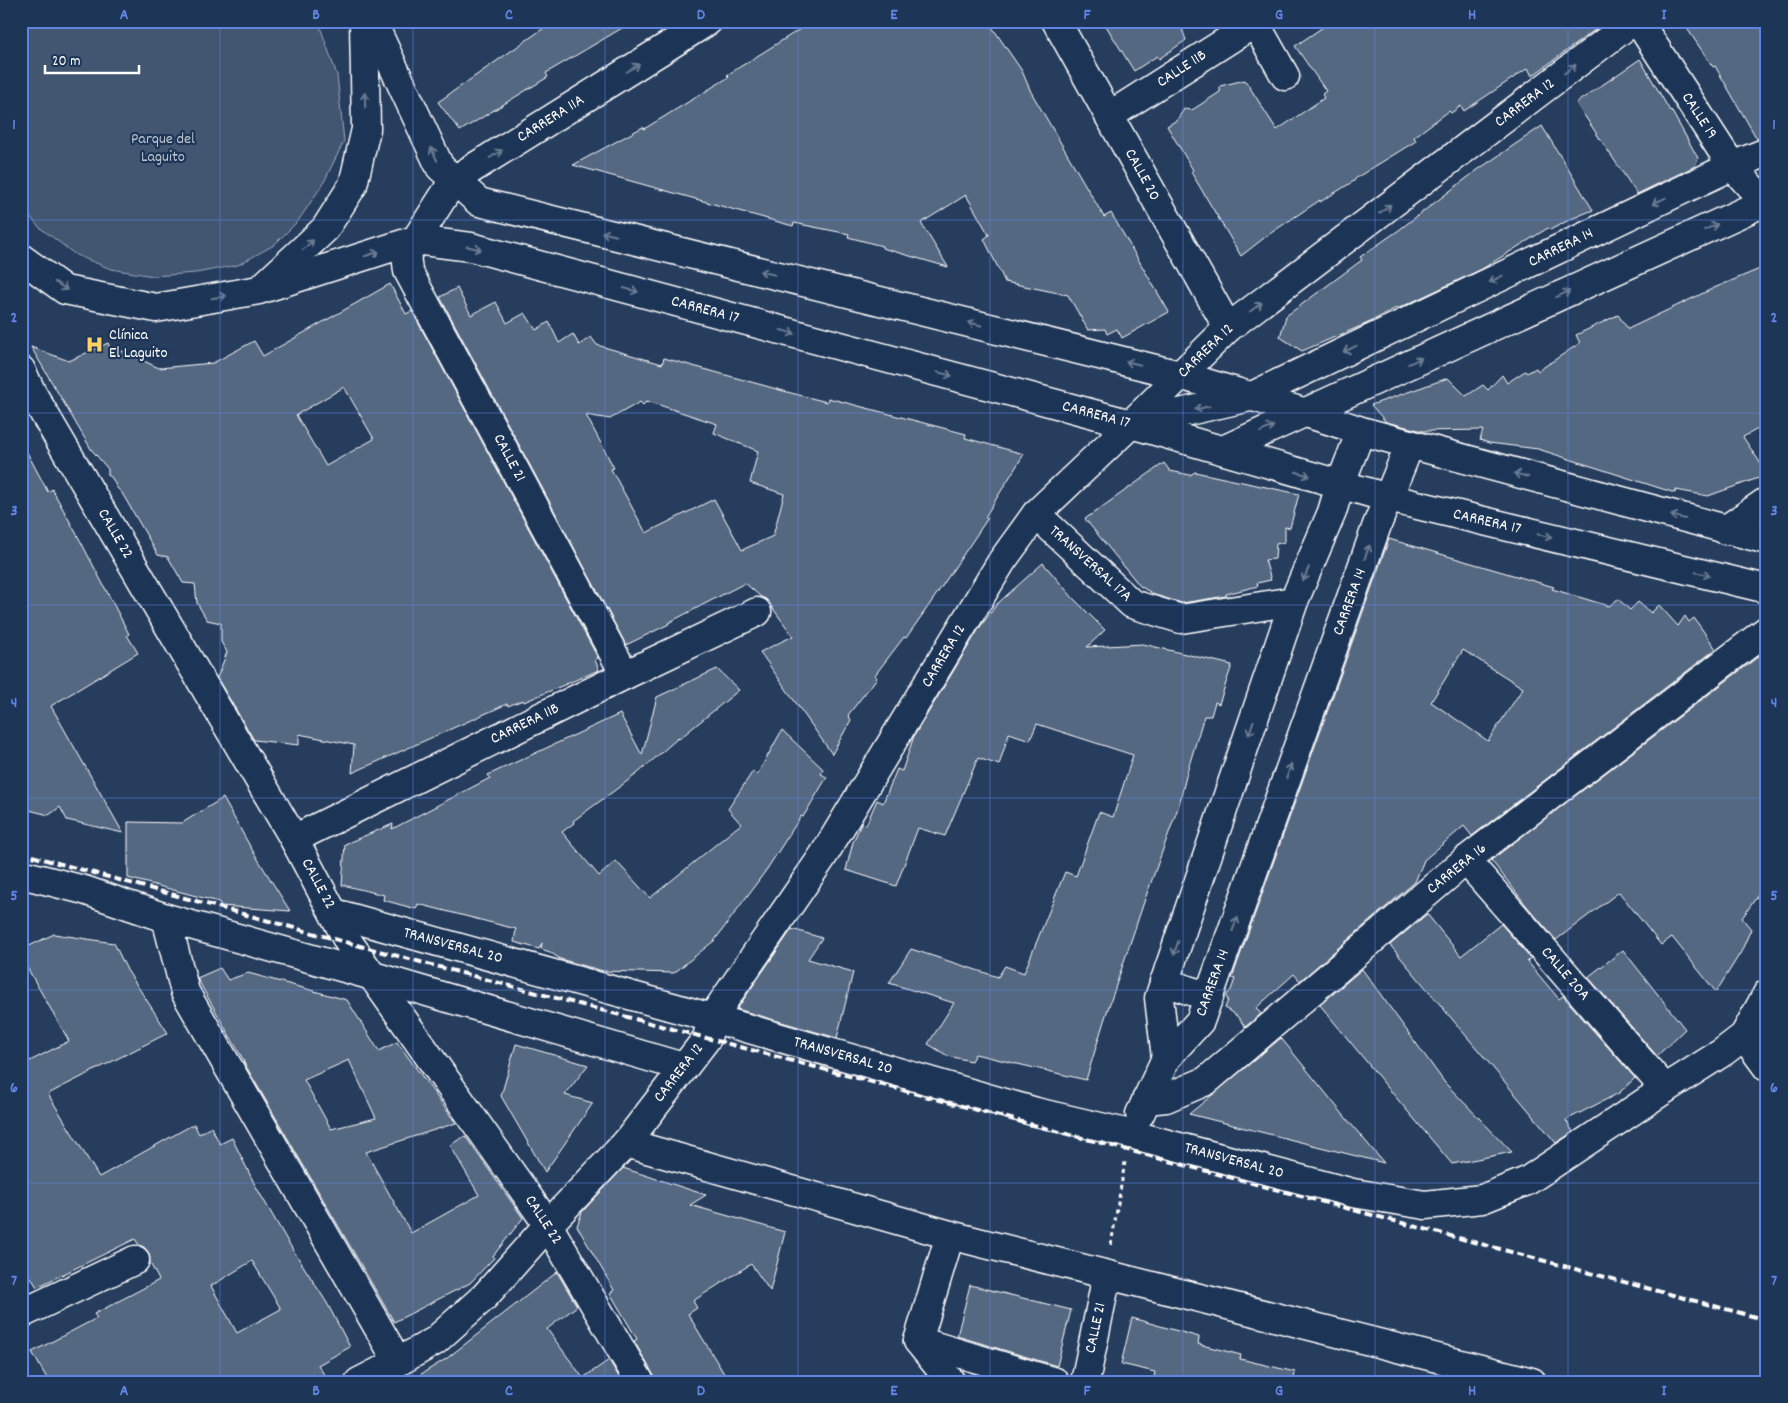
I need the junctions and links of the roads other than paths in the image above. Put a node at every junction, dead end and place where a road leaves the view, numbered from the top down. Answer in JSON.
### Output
{"nodes":[{"id":1,"x":364,"y":21,"type":"edge"},
{"id":2,"x":372,"y":21,"type":"edge"},
{"id":3,"x":1056,"y":21,"type":"edge"},
{"id":4,"x":1633,"y":21,"type":"edge"},
{"id":5,"x":1638,"y":21,"type":"edge"},
{"id":6,"x":1254,"y":22,"type":"edge"},
{"id":7,"x":690,"y":26,"type":"edge"},
{"id":8,"x":1285,"y":76,"type":"dead end"},
{"id":9,"x":1109,"y":116,"type":"junction"},
{"id":10,"x":1767,"y":152,"type":"edge"},
{"id":11,"x":1732,"y":166,"type":"junction"},
{"id":12,"x":454,"y":180,"type":"junction"},
{"id":13,"x":1766,"y":203,"type":"edge"},
{"id":14,"x":421,"y":240,"type":"junction"},
{"id":15,"x":21,"y":258,"type":"edge"},
{"id":16,"x":260,"y":290,"type":"junction"},
{"id":17,"x":1228,"y":328,"type":"junction"},
{"id":18,"x":1180,"y":375,"type":"junction"},
{"id":19,"x":25,"y":387,"type":"edge"},
{"id":20,"x":1250,"y":397,"type":"junction"},
{"id":21,"x":1305,"y":412,"type":"junction"},
{"id":22,"x":1130,"y":424,"type":"junction"},
{"id":23,"x":1361,"y":431,"type":"junction"},
{"id":24,"x":1410,"y":444,"type":"junction"},
{"id":25,"x":1223,"y":450,"type":"junction"},
{"id":26,"x":1340,"y":485,"type":"junction"},
{"id":27,"x":1388,"y":498,"type":"junction"},
{"id":28,"x":1767,"y":501,"type":"edge"},
{"id":29,"x":1036,"y":514,"type":"junction"},
{"id":30,"x":1725,"y":530,"type":"junction"},
{"id":31,"x":1767,"y":540,"type":"edge"},
{"id":32,"x":1767,"y":589,"type":"edge"},
{"id":33,"x":1294,"y":601,"type":"junction"},
{"id":34,"x":757,"y":612,"type":"dead end"},
{"id":35,"x":1767,"y":630,"type":"edge"},
{"id":36,"x":626,"y":675,"type":"junction"},
{"id":37,"x":294,"y":839,"type":"junction"},
{"id":38,"x":1466,"y":860,"type":"junction"},
{"id":39,"x":21,"y":874,"type":"edge"},
{"id":40,"x":334,"y":913,"type":"junction"},
{"id":41,"x":166,"y":918,"type":"junction"},
{"id":42,"x":373,"y":976,"type":"junction"},
{"id":43,"x":1164,"y":982,"type":"junction"},
{"id":44,"x":1767,"y":994,"type":"edge"},
{"id":45,"x":1209,"y":997,"type":"junction"},
{"id":46,"x":712,"y":1018,"type":"junction"},
{"id":47,"x":1744,"y":1036,"type":"junction"},
{"id":48,"x":1166,"y":1058,"type":"junction"},
{"id":49,"x":683,"y":1067,"type":"junction"},
{"id":50,"x":1767,"y":1067,"type":"edge"},
{"id":51,"x":1664,"y":1089,"type":"junction"},
{"id":52,"x":1146,"y":1100,"type":"junction"},
{"id":53,"x":1130,"y":1134,"type":"junction"},
{"id":54,"x":626,"y":1143,"type":"junction"},
{"id":55,"x":548,"y":1225,"type":"junction"},
{"id":56,"x":950,"y":1235,"type":"junction"},
{"id":57,"x":136,"y":1260,"type":"dead end"},
{"id":58,"x":1107,"y":1275,"type":"junction"},
{"id":59,"x":21,"y":1314,"type":"edge"},
{"id":60,"x":918,"y":1341,"type":"junction"},
{"id":61,"x":398,"y":1362,"type":"junction"},
{"id":62,"x":1522,"y":1380,"type":"edge"},
{"id":63,"x":359,"y":1382,"type":"edge"},
{"id":64,"x":640,"y":1382,"type":"edge"},
{"id":65,"x":951,"y":1382,"type":"edge"},
{"id":66,"x":1055,"y":1382,"type":"edge"},
{"id":67,"x":1085,"y":1382,"type":"edge"}],
"edges":[{"from":16,"to":1,"type":"street","one_way":true},
{"from":12,"to":2,"type":"street","one_way":true},
{"from":3,"to":9,"type":"street","name":"CALLE 20"},
{"from":17,"to":4,"type":"street","name":"CARRERA 12","one_way":true},
{"from":5,"to":11,"type":"street","name":"CALLE 19"},
{"from":6,"to":8,"type":"street"},
{"from":6,"to":9,"type":"street","name":"CALLE 11B"},
{"from":12,"to":7,"type":"street","name":"CARRERA 11A","one_way":true},
{"from":9,"to":17,"type":"street","name":"CALLE 20"},
{"from":10,"to":11,"type":"street","name":"CARRERA 14"},
{"from":11,"to":13,"type":"street","name":"CALLE 19"},
{"from":11,"to":20,"type":"street","name":"CARRERA 14","one_way":true},
{"from":12,"to":14,"type":"street","name":"CARRERA 11A"},
{"from":18,"to":12,"type":"street","one_way":true},
{"from":21,"to":13,"type":"street","one_way":true},
{"from":16,"to":14,"type":"street","one_way":true},
{"from":14,"to":22,"type":"street","name":"CARRERA 17","one_way":true},
{"from":14,"to":36,"type":"street","name":"CALLE 21"},
{"from":15,"to":16,"type":"street","one_way":true},
{"from":17,"to":18,"type":"street","name":"CARRERA 12"},
{"from":18,"to":20,"type":"street"},
{"from":18,"to":22,"type":"street","name":"CARRERA 12"},
{"from":19,"to":37,"type":"street","name":"CALLE 22"},
{"from":20,"to":21,"type":"street"},
{"from":20,"to":22,"type":"street","name":"CARRERA 14","one_way":true},
{"from":21,"to":23,"type":"street"},
{"from":25,"to":21,"type":"street","one_way":true},
{"from":22,"to":25,"type":"street","name":"CARRERA 17"},
{"from":22,"to":29,"type":"street","name":"CARRERA 12"},
{"from":23,"to":24,"type":"street"},
{"from":23,"to":26,"type":"street"},
{"from":24,"to":27,"type":"street","name":"CARRERA 14"},
{"from":30,"to":24,"type":"street","one_way":true},
{"from":25,"to":26,"type":"street","name":"CARRERA 17","one_way":true},
{"from":26,"to":27,"type":"street","name":"CARRERA 17"},
{"from":26,"to":33,"type":"street","one_way":true},
{"from":27,"to":32,"type":"street","name":"CARRERA 17","one_way":true},
{"from":45,"to":27,"type":"street","name":"CARRERA 14","one_way":true},
{"from":28,"to":30,"type":"street"},
{"from":29,"to":33,"type":"street","name":"TRANSVERSAL 17A"},
{"from":29,"to":46,"type":"street","name":"CARRERA 12"},
{"from":30,"to":31,"type":"street"},
{"from":33,"to":43,"type":"street","one_way":true},
{"from":34,"to":36,"type":"street","name":"CARRERA 11B"},
{"from":35,"to":38,"type":"street","name":"CARRERA 16"},
{"from":36,"to":37,"type":"street","name":"CARRERA 11B"},
{"from":37,"to":40,"type":"street","name":"CALLE 22"},
{"from":38,"to":51,"type":"street","name":"CALLE 20A"},
{"from":38,"to":52,"type":"street","name":"CARRERA 16"},
{"from":39,"to":41,"type":"street"},
{"from":40,"to":42,"type":"street","name":"CALLE 22"},
{"from":40,"to":46,"type":"street","name":"TRANSVERSAL 20"},
{"from":41,"to":42,"type":"street"},
{"from":41,"to":61,"type":"street"},
{"from":42,"to":49,"type":"street"},
{"from":42,"to":55,"type":"street","name":"CALLE 22"},
{"from":43,"to":45,"type":"street"},
{"from":43,"to":48,"type":"street"},
{"from":44,"to":47,"type":"street"},
{"from":45,"to":48,"type":"street","name":"CARRERA 14"},
{"from":46,"to":49,"type":"street","name":"CARRERA 12"},
{"from":46,"to":53,"type":"street","name":"TRANSVERSAL 20"},
{"from":47,"to":50,"type":"street"},
{"from":47,"to":51,"type":"street","name":"TRANSVERSAL 20"},
{"from":48,"to":52,"type":"street","name":"CARRERA 14"},
{"from":49,"to":54,"type":"street","name":"CARRERA 12"},
{"from":51,"to":53,"type":"street","name":"TRANSVERSAL 20"},
{"from":52,"to":53,"type":"street","name":"CARRERA 14"},
{"from":54,"to":55,"type":"street","name":"CARRERA 12"},
{"from":54,"to":56,"type":"street"},
{"from":55,"to":61,"type":"street","name":"CARRERA 12"},
{"from":55,"to":64,"type":"street","name":"CALLE 22"},
{"from":56,"to":58,"type":"street"},
{"from":56,"to":60,"type":"street"},
{"from":57,"to":59,"type":"street"},
{"from":58,"to":62,"type":"street"},
{"from":58,"to":67,"type":"street","name":"CALLE 21"},
{"from":60,"to":65,"type":"street"},
{"from":60,"to":66,"type":"street"},
{"from":61,"to":63,"type":"street","name":"CARRERA 12"}]}
